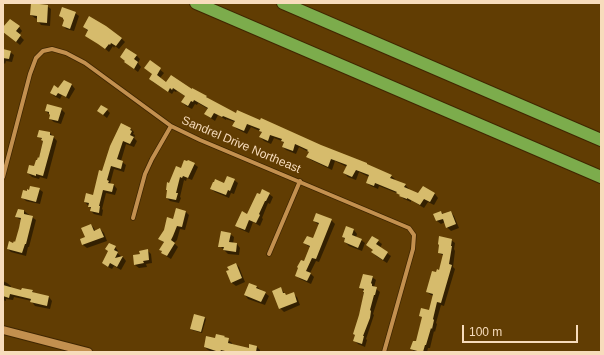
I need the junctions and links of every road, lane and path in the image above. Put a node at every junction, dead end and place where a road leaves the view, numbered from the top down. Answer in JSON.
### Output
{"nodes":[{"id":1,"x":196,"y":3,"type":"edge"},
{"id":2,"x":283,"y":3,"type":"edge"},
{"id":3,"x":171,"y":126,"type":"junction"},
{"id":4,"x":601,"y":140,"type":"edge"},
{"id":5,"x":3,"y":177,"type":"edge"},
{"id":6,"x":601,"y":177,"type":"edge"},
{"id":7,"x":300,"y":182,"type":"junction"},
{"id":8,"x":133,"y":218,"type":"dead end"},
{"id":9,"x":269,"y":254,"type":"dead end"},
{"id":10,"x":3,"y":330,"type":"edge"},
{"id":11,"x":88,"y":352,"type":"edge"},
{"id":12,"x":384,"y":352,"type":"edge"}],
"edges":[{"from":1,"to":6,"type":"highway"},
{"from":2,"to":4,"type":"highway"},
{"from":3,"to":5,"type":"street","name":"Sandrel Drive Northeast"},
{"from":3,"to":7,"type":"street","name":"Sandrel Drive Northeast"},
{"from":3,"to":8,"type":"street"},
{"from":7,"to":9,"type":"street"},
{"from":7,"to":12,"type":"street","name":"Sandrel Drive Northeast"},
{"from":10,"to":11,"type":"main road"}]}
